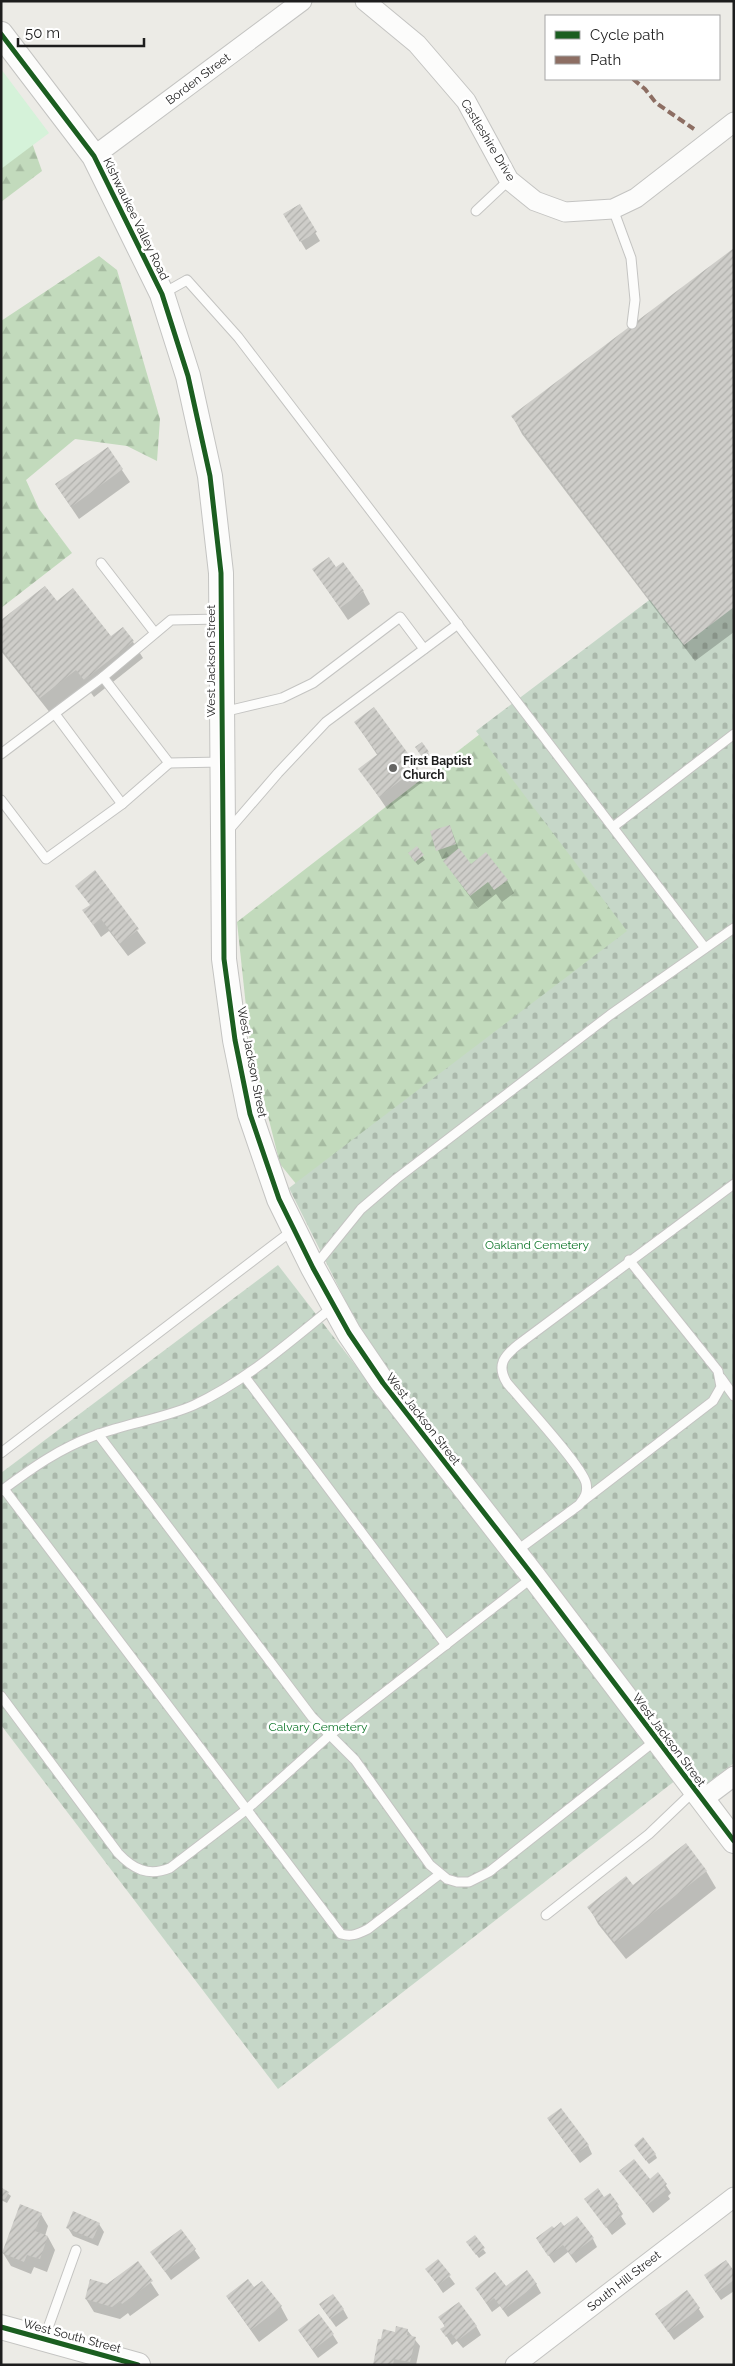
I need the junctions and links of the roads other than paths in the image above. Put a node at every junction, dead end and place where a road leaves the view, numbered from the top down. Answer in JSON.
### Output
{"nodes":[{"id":1,"x":302,"y":1,"type":"edge"},
{"id":2,"x":365,"y":1,"type":"edge"},
{"id":3,"x":1,"y":34,"type":"edge"},
{"id":4,"x":734,"y":122,"type":"edge"},
{"id":5,"x":94,"y":156,"type":"junction"},
{"id":6,"x":509,"y":180,"type":"junction"},
{"id":7,"x":613,"y":209,"type":"junction"},
{"id":8,"x":476,"y":211,"type":"dead end"},
{"id":9,"x":162,"y":294,"type":"junction"},
{"id":10,"x":632,"y":324,"type":"dead end"},
{"id":11,"x":101,"y":563,"type":"dead end"},
{"id":12,"x":221,"y":619,"type":"junction"},
{"id":13,"x":458,"y":624,"type":"junction"},
{"id":14,"x":155,"y":634,"type":"junction"},
{"id":15,"x":424,"y":649,"type":"junction"},
{"id":16,"x":103,"y":677,"type":"junction"},
{"id":17,"x":222,"y":713,"type":"junction"},
{"id":18,"x":55,"y":714,"type":"junction"},
{"id":19,"x":734,"y":734,"type":"edge"},
{"id":20,"x":1,"y":754,"type":"edge"},
{"id":21,"x":222,"y":762,"type":"junction"},
{"id":22,"x":169,"y":763,"type":"junction"},
{"id":23,"x":1,"y":800,"type":"edge"},
{"id":24,"x":122,"y":804,"type":"junction"},
{"id":25,"x":613,"y":827,"type":"junction"},
{"id":26,"x":223,"y":837,"type":"junction"},
{"id":27,"x":734,"y":928,"type":"edge"},
{"id":28,"x":705,"y":948,"type":"junction"},
{"id":29,"x":734,"y":1184,"type":"edge"},
{"id":30,"x":294,"y":1229,"type":"junction"},
{"id":31,"x":630,"y":1260,"type":"junction"},
{"id":32,"x":313,"y":1268,"type":"junction"},
{"id":33,"x":334,"y":1306,"type":"junction"},
{"id":34,"x":245,"y":1377,"type":"junction"},
{"id":35,"x":721,"y":1378,"type":"junction"},
{"id":36,"x":734,"y":1396,"type":"edge"},
{"id":37,"x":98,"y":1434,"type":"junction"},
{"id":38,"x":1,"y":1453,"type":"edge"},
{"id":39,"x":2,"y":1490,"type":"edge"},
{"id":40,"x":579,"y":1504,"type":"junction"},
{"id":41,"x":515,"y":1552,"type":"junction"},
{"id":42,"x":534,"y":1577,"type":"junction"},
{"id":43,"x":446,"y":1645,"type":"junction"},
{"id":44,"x":1,"y":1696,"type":"edge"},
{"id":45,"x":330,"y":1734,"type":"junction"},
{"id":46,"x":656,"y":1740,"type":"junction"},
{"id":47,"x":734,"y":1776,"type":"edge"},
{"id":48,"x":698,"y":1795,"type":"junction"},
{"id":49,"x":246,"y":1810,"type":"junction"},
{"id":50,"x":734,"y":1841,"type":"edge"},
{"id":51,"x":440,"y":1874,"type":"junction"},
{"id":52,"x":546,"y":1916,"type":"dead end"},
{"id":53,"x":734,"y":2196,"type":"edge"},
{"id":54,"x":76,"y":2250,"type":"dead end"},
{"id":55,"x":1,"y":2327,"type":"edge"},
{"id":56,"x":44,"y":2339,"type":"junction"},
{"id":57,"x":138,"y":2365,"type":"edge"},
{"id":58,"x":515,"y":2365,"type":"edge"}],
"edges":[{"from":1,"to":5,"type":"street","name":"Borden Street"},
{"from":2,"to":6,"type":"street","name":"Castleshire Drive"},
{"from":3,"to":5,"type":"street","name":"Kishwaukee Valley Road"},
{"from":4,"to":7,"type":"street","name":"Castleshire Drive"},
{"from":5,"to":9,"type":"street","name":"Kishwaukee Valley Road"},
{"from":6,"to":7,"type":"street","name":"Castleshire Drive"},
{"from":6,"to":8,"type":"lane"},
{"from":7,"to":10,"type":"lane"},
{"from":9,"to":12,"type":"street","name":"West Jackson Street"},
{"from":9,"to":13,"type":"lane"},
{"from":11,"to":14,"type":"lane"},
{"from":12,"to":14,"type":"lane"},
{"from":12,"to":17,"type":"street","name":"West Jackson Street"},
{"from":13,"to":15,"type":"lane"},
{"from":13,"to":25,"type":"lane"},
{"from":14,"to":16,"type":"lane"},
{"from":15,"to":17,"type":"lane"},
{"from":15,"to":26,"type":"lane"},
{"from":16,"to":18,"type":"lane"},
{"from":16,"to":22,"type":"lane"},
{"from":17,"to":21,"type":"street","name":"West Jackson Street"},
{"from":18,"to":20,"type":"lane"},
{"from":18,"to":24,"type":"lane"},
{"from":19,"to":25,"type":"lane"},
{"from":21,"to":22,"type":"lane"},
{"from":21,"to":26,"type":"street","name":"West Jackson Street"},
{"from":22,"to":24,"type":"lane"},
{"from":23,"to":24,"type":"lane"},
{"from":25,"to":28,"type":"lane"},
{"from":26,"to":30,"type":"street","name":"West Jackson Street"},
{"from":27,"to":28,"type":"lane"},
{"from":28,"to":32,"type":"lane"},
{"from":29,"to":31,"type":"lane"},
{"from":30,"to":32,"type":"street","name":"West Jackson Street"},
{"from":30,"to":38,"type":"lane"},
{"from":31,"to":35,"type":"lane"},
{"from":31,"to":40,"type":"lane"},
{"from":32,"to":33,"type":"street","name":"West Jackson Street"},
{"from":33,"to":34,"type":"lane"},
{"from":33,"to":41,"type":"street","name":"West Jackson Street"},
{"from":34,"to":37,"type":"lane"},
{"from":34,"to":43,"type":"lane"},
{"from":35,"to":36,"type":"lane"},
{"from":35,"to":40,"type":"lane"},
{"from":37,"to":39,"type":"lane"},
{"from":37,"to":45,"type":"lane"},
{"from":39,"to":49,"type":"lane"},
{"from":40,"to":41,"type":"lane"},
{"from":41,"to":42,"type":"street","name":"West Jackson Street"},
{"from":42,"to":43,"type":"lane"},
{"from":42,"to":46,"type":"street","name":"West Jackson Street"},
{"from":43,"to":45,"type":"lane"},
{"from":44,"to":49,"type":"lane"},
{"from":45,"to":49,"type":"lane"},
{"from":45,"to":51,"type":"lane"},
{"from":46,"to":48,"type":"street","name":"West Jackson Street"},
{"from":46,"to":51,"type":"lane"},
{"from":47,"to":48,"type":"street"},
{"from":48,"to":50,"type":"street","name":"West Jackson Street"},
{"from":48,"to":52,"type":"lane"},
{"from":49,"to":51,"type":"lane"},
{"from":53,"to":58,"type":"street","name":"South Hill Street"},
{"from":54,"to":56,"type":"lane"},
{"from":55,"to":56,"type":"street","name":"West South Street"},
{"from":56,"to":57,"type":"street","name":"West South Street"}]}
